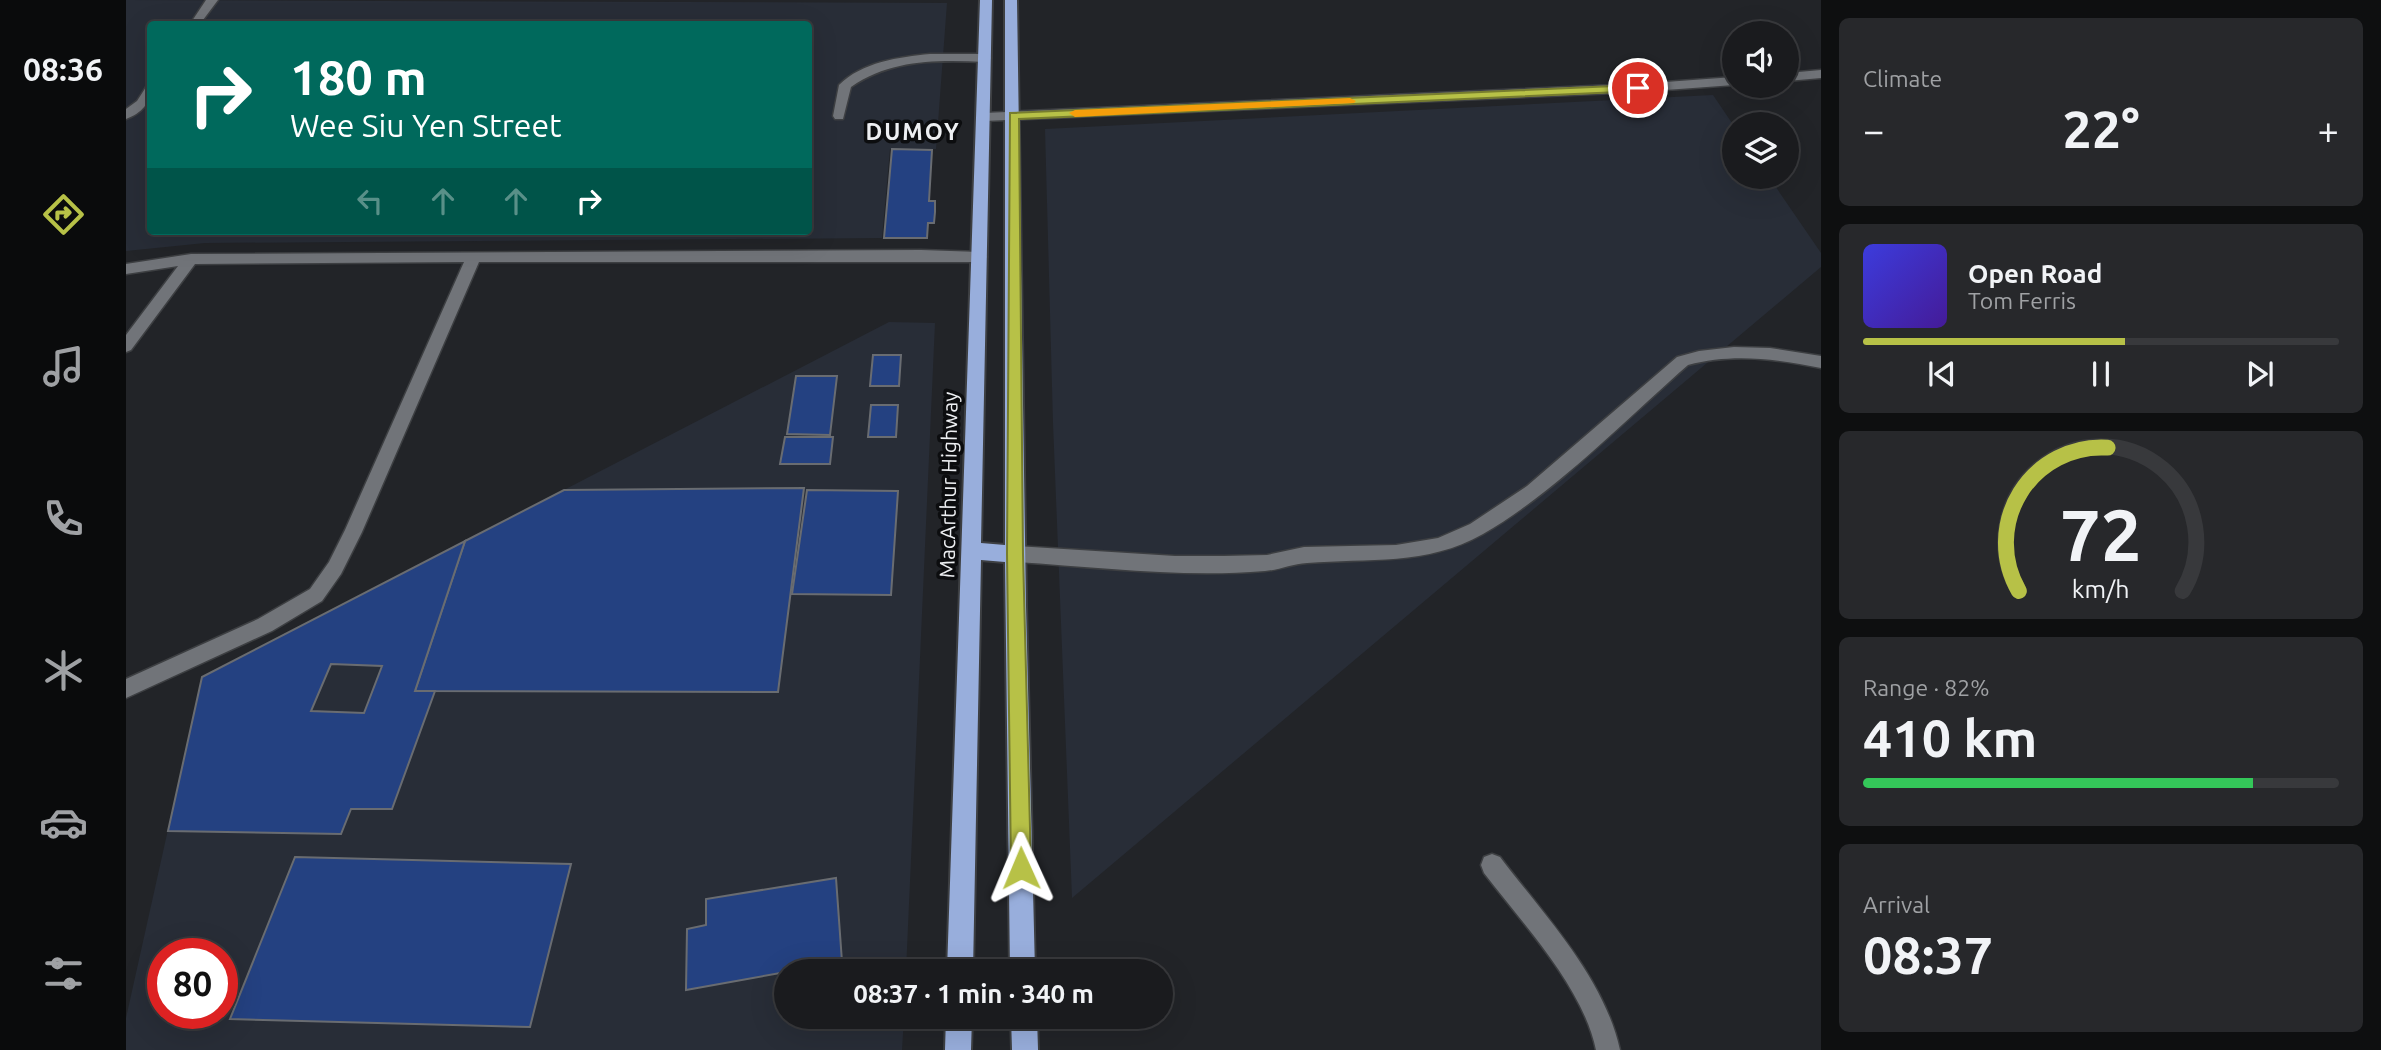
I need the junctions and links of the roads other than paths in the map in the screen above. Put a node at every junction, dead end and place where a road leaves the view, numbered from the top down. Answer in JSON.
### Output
{"nodes":[{"id":1,"x":212,"y":0,"type":"edge"},
{"id":2,"x":986,"y":0,"type":"edge"},
{"id":3,"x":1011,"y":0,"type":"edge"},
{"id":4,"x":197,"y":21,"type":"edge"},
{"id":5,"x":985,"y":58,"type":"junction"},
{"id":6,"x":1821,"y":74,"type":"edge"},
{"id":7,"x":1799,"y":76,"type":"edge"},
{"id":8,"x":1722,"y":82,"type":"edge"},
{"id":9,"x":147,"y":95,"type":"edge"},
{"id":10,"x":126,"y":115,"type":"edge"},
{"id":11,"x":839,"y":116,"type":"dead end"},
{"id":12,"x":1014,"y":116,"type":"junction"},
{"id":13,"x":984,"y":117,"type":"junction"},
{"id":14,"x":474,"y":257,"type":"junction"},
{"id":15,"x":981,"y":257,"type":"junction"},
{"id":16,"x":191,"y":258,"type":"junction"},
{"id":17,"x":126,"y":269,"type":"edge"},
{"id":18,"x":126,"y":346,"type":"edge"},
{"id":19,"x":1821,"y":362,"type":"edge"},
{"id":20,"x":973,"y":551,"type":"junction"},
{"id":21,"x":1015,"y":554,"type":"junction"},
{"id":22,"x":126,"y":689,"type":"edge"},
{"id":23,"x":1492,"y":865,"type":"dead end"},
{"id":24,"x":960,"y":959,"type":"edge"},
{"id":25,"x":1023,"y":959,"type":"edge"},
{"id":26,"x":959,"y":1029,"type":"edge"},
{"id":27,"x":1024,"y":1029,"type":"edge"},
{"id":28,"x":958,"y":1050,"type":"edge"},
{"id":29,"x":1025,"y":1050,"type":"edge"},
{"id":30,"x":1608,"y":1050,"type":"edge"}],
"edges":[{"from":1,"to":4,"type":"street"},
{"from":2,"to":5,"type":"highway","name":"MacArthur Highway"},
{"from":3,"to":12,"type":"highway"},
{"from":5,"to":11,"type":"street"},
{"from":5,"to":13,"type":"highway","name":"MacArthur Highway"},
{"from":6,"to":7,"type":"street"},
{"from":8,"to":12,"type":"street"},
{"from":9,"to":10,"type":"street"},
{"from":12,"to":13,"type":"street"},
{"from":12,"to":21,"type":"highway"},
{"from":13,"to":15,"type":"highway","name":"MacArthur Highway"},
{"from":14,"to":15,"type":"street"},
{"from":14,"to":16,"type":"street"},
{"from":14,"to":22,"type":"street"},
{"from":15,"to":20,"type":"highway","name":"MacArthur Highway"},
{"from":16,"to":17,"type":"street"},
{"from":16,"to":18,"type":"street"},
{"from":19,"to":21,"type":"street"},
{"from":20,"to":21,"type":"highway"},
{"from":20,"to":24,"type":"highway","name":"MacArthur Highway"},
{"from":21,"to":25,"type":"highway"},
{"from":23,"to":30,"type":"street"},
{"from":26,"to":28,"type":"highway"},
{"from":27,"to":29,"type":"highway"}]}
